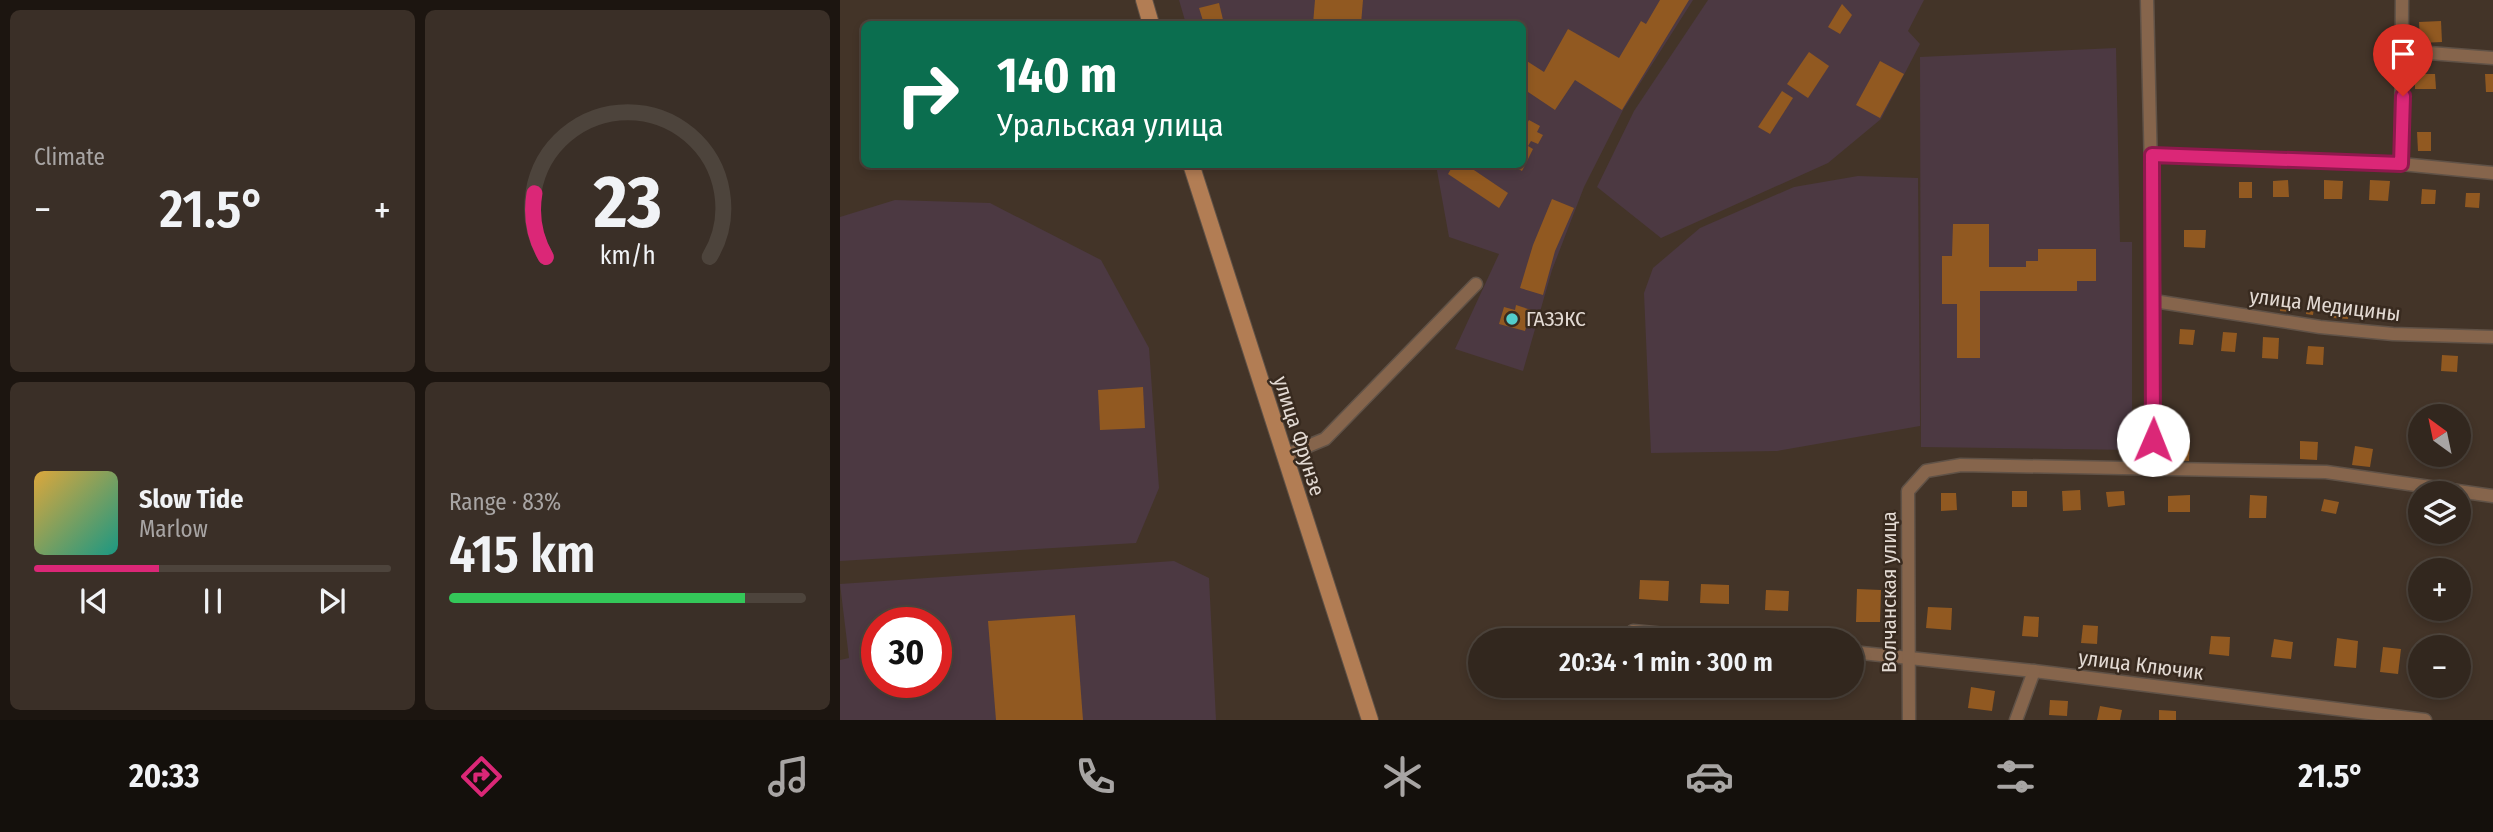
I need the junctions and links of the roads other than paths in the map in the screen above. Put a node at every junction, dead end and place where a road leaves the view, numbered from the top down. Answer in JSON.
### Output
{"nodes":[{"id":1,"x":1144,"y":0,"type":"edge"},
{"id":2,"x":2147,"y":0,"type":"edge"},
{"id":3,"x":2402,"y":0,"type":"edge"},
{"id":4,"x":1150,"y":21,"type":"edge"},
{"id":5,"x":2404,"y":51,"type":"junction"},
{"id":6,"x":2493,"y":58,"type":"edge"},
{"id":7,"x":2152,"y":155,"type":"junction"},
{"id":8,"x":2401,"y":164,"type":"junction"},
{"id":9,"x":1192,"y":168,"type":"edge"},
{"id":10,"x":2493,"y":173,"type":"edge"},
{"id":11,"x":1476,"y":284,"type":"dead end"},
{"id":12,"x":2154,"y":301,"type":"junction"},
{"id":13,"x":2493,"y":337,"type":"edge"},
{"id":14,"x":1284,"y":456,"type":"junction"},
{"id":15,"x":2153,"y":468,"type":"junction"},
{"id":16,"x":2493,"y":496,"type":"edge"},
{"id":17,"x":1864,"y":653,"type":"edge"},
{"id":18,"x":1908,"y":658,"type":"junction"},
{"id":19,"x":2034,"y":671,"type":"junction"},
{"id":20,"x":1370,"y":720,"type":"edge"},
{"id":21,"x":1909,"y":720,"type":"edge"},
{"id":22,"x":2016,"y":720,"type":"edge"},
{"id":23,"x":2425,"y":720,"type":"edge"}],
"edges":[{"from":1,"to":4,"type":"street"},
{"from":2,"to":7,"type":"street"},
{"from":3,"to":5,"type":"street"},
{"from":5,"to":6,"type":"street"},
{"from":5,"to":8,"type":"street"},
{"from":7,"to":8,"type":"street"},
{"from":7,"to":12,"type":"street"},
{"from":8,"to":10,"type":"street"},
{"from":9,"to":14,"type":"street","name":"улица Фрунзе"},
{"from":11,"to":14,"type":"street"},
{"from":12,"to":13,"type":"street","name":"улица Медицины"},
{"from":12,"to":15,"type":"street"},
{"from":14,"to":20,"type":"street","name":"улица Фрунзе"},
{"from":15,"to":16,"type":"street"},
{"from":15,"to":18,"type":"street","name":"Волчанская улица"},
{"from":17,"to":18,"type":"street","name":"улица Ключик"},
{"from":18,"to":19,"type":"street","name":"улица Ключик"},
{"from":18,"to":21,"type":"street","name":"Волчанская улица"},
{"from":19,"to":22,"type":"street"},
{"from":19,"to":23,"type":"street","name":"улица Ключик"}]}
